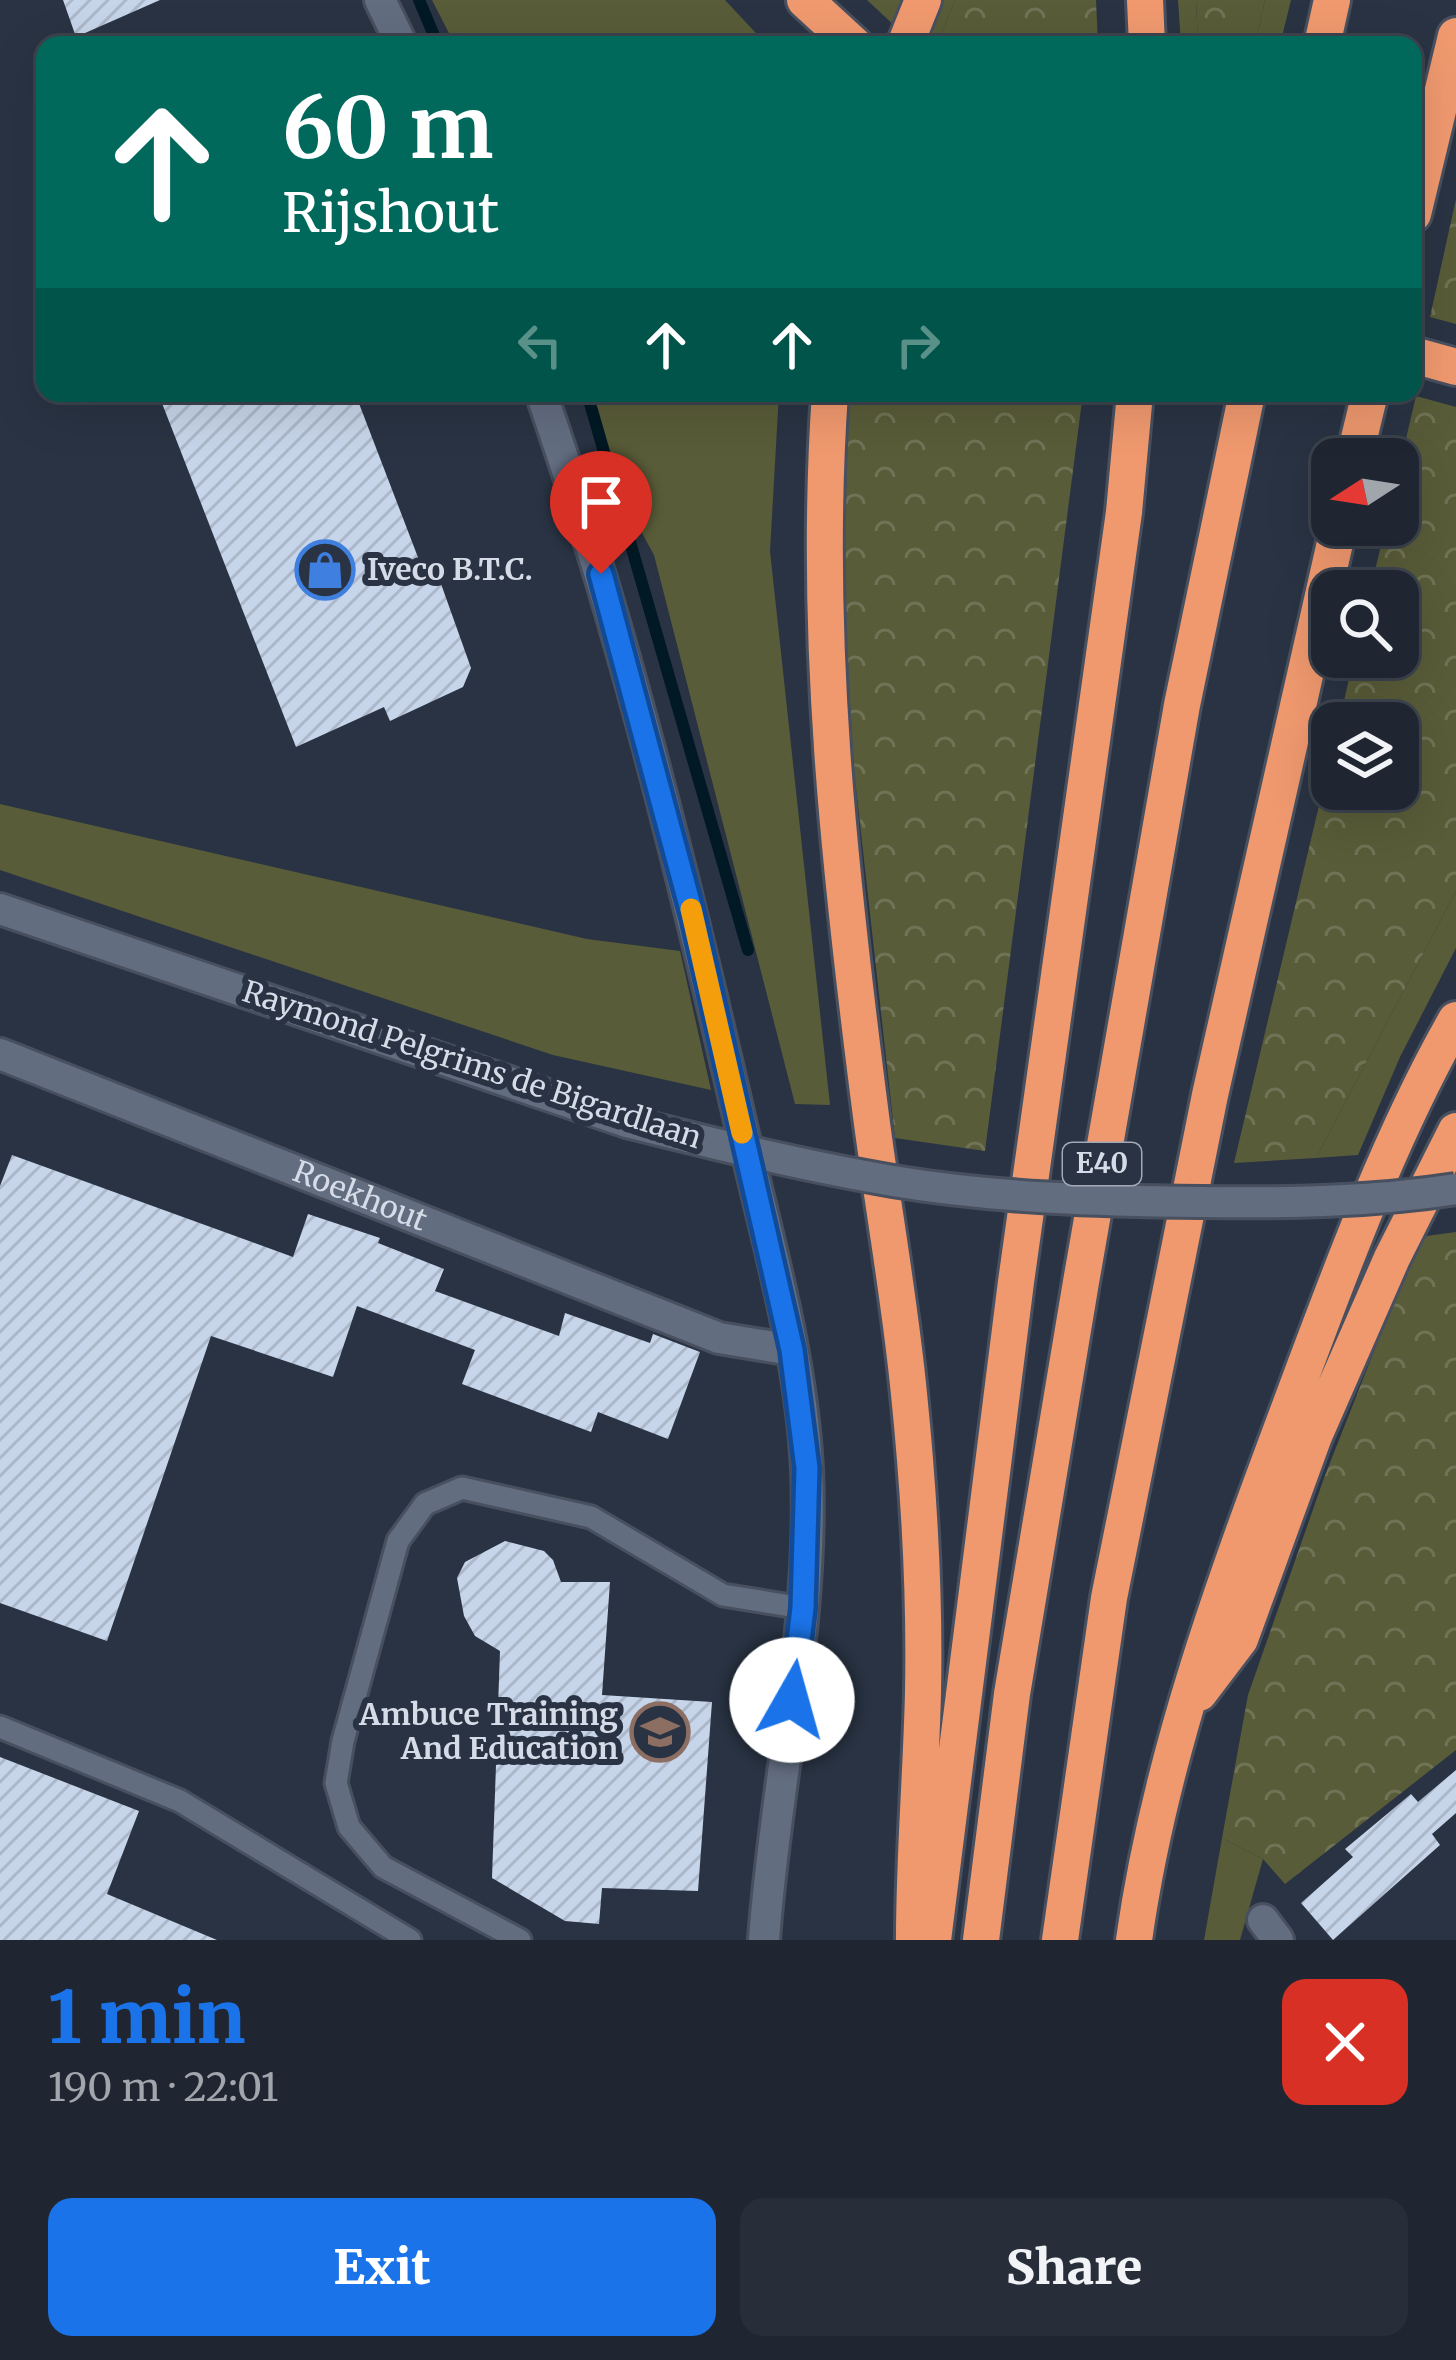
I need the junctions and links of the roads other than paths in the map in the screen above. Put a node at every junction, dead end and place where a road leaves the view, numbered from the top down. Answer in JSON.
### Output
{"nodes":[{"id":1,"x":380,"y":0,"type":"edge"},
{"id":2,"x":805,"y":0,"type":"edge"},
{"id":3,"x":923,"y":0,"type":"edge"},
{"id":4,"x":1145,"y":0,"type":"edge"},
{"id":5,"x":1332,"y":0,"type":"edge"},
{"id":6,"x":835,"y":24,"type":"edge"},
{"id":7,"x":1456,"y":35,"type":"edge"},
{"id":8,"x":398,"y":36,"type":"edge"},
{"id":9,"x":909,"y":36,"type":"edge"},
{"id":10,"x":1147,"y":36,"type":"edge"},
{"id":11,"x":1324,"y":36,"type":"edge"},
{"id":12,"x":1422,"y":177,"type":"edge"},
{"id":13,"x":1422,"y":358,"type":"edge"},
{"id":14,"x":1456,"y":367,"type":"edge"},
{"id":15,"x":544,"y":402,"type":"edge"},
{"id":16,"x":830,"y":402,"type":"edge"},
{"id":17,"x":1135,"y":402,"type":"edge"},
{"id":18,"x":1245,"y":402,"type":"edge"},
{"id":19,"x":1368,"y":402,"type":"edge"},
{"id":20,"x":1359,"y":438,"type":"edge"},
{"id":21,"x":1334,"y":546,"type":"edge"},
{"id":22,"x":0,"y":909,"type":"edge"},
{"id":23,"x":1456,"y":1020,"type":"edge"},
{"id":24,"x":0,"y":1054,"type":"edge"},
{"id":25,"x":1456,"y":1131,"type":"edge"},
{"id":26,"x":1456,"y":1190,"type":"edge"},
{"id":27,"x":792,"y":1350,"type":"junction"},
{"id":28,"x":803,"y":1608,"type":"junction"},
{"id":29,"x":1182,"y":1715,"type":"junction"},
{"id":30,"x":0,"y":1727,"type":"edge"},
{"id":31,"x":410,"y":1940,"type":"edge"},
{"id":32,"x":520,"y":1940,"type":"edge"},
{"id":33,"x":764,"y":1940,"type":"edge"},
{"id":34,"x":914,"y":1940,"type":"edge"},
{"id":35,"x":933,"y":1940,"type":"edge"},
{"id":36,"x":981,"y":1940,"type":"edge"},
{"id":37,"x":1060,"y":1940,"type":"edge"},
{"id":38,"x":1134,"y":1940,"type":"edge"}],
"edges":[{"from":1,"to":8,"type":"street"},
{"from":2,"to":6,"type":"highway"},
{"from":3,"to":9,"type":"highway"},
{"from":4,"to":10,"type":"highway"},
{"from":5,"to":11,"type":"highway"},
{"from":7,"to":12,"type":"highway"},
{"from":13,"to":14,"type":"highway"},
{"from":15,"to":27,"type":"street"},
{"from":16,"to":34,"type":"highway"},
{"from":17,"to":35,"type":"highway"},
{"from":18,"to":36,"type":"highway","number":"E40"},
{"from":19,"to":20,"type":"highway"},
{"from":21,"to":37,"type":"highway"},
{"from":22,"to":26,"type":"street","name":"Raymond Pelgrims de Bigardlaan","bridge":true},
{"from":23,"to":29,"type":"highway"},
{"from":24,"to":27,"type":"street","name":"Roekhout"},
{"from":25,"to":29,"type":"highway"},
{"from":27,"to":28,"type":"street"},
{"from":28,"to":32,"type":"lane"},
{"from":28,"to":33,"type":"street"},
{"from":29,"to":38,"type":"highway"},
{"from":30,"to":31,"type":"lane"}]}
